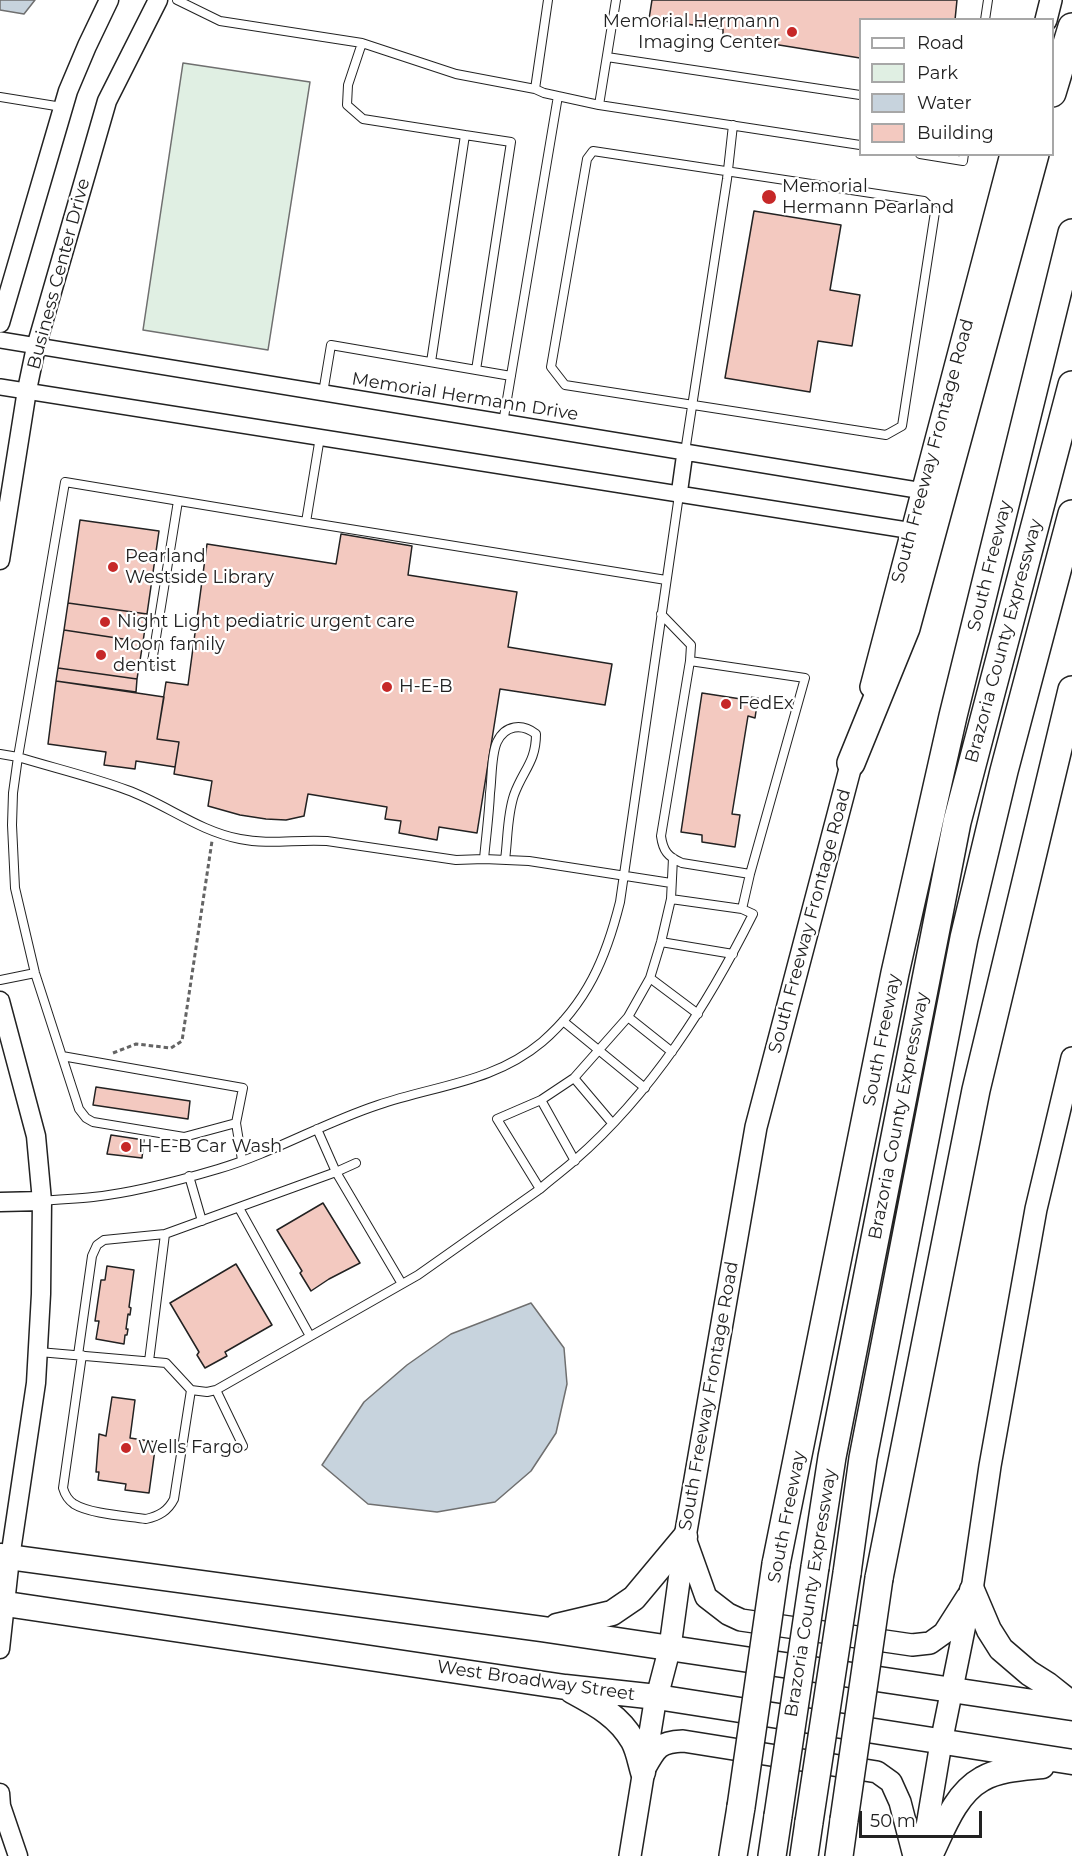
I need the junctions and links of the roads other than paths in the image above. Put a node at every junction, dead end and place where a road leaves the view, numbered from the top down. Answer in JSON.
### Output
{"nodes":[{"id":1,"x":109,"y":0,"type":"edge"},
{"id":2,"x":158,"y":0,"type":"edge"},
{"id":3,"x":177,"y":0,"type":"edge"},
{"id":4,"x":548,"y":0,"type":"edge"},
{"id":5,"x":616,"y":0,"type":"edge"},
{"id":6,"x":988,"y":0,"type":"edge"},
{"id":7,"x":1051,"y":0,"type":"edge"},
{"id":8,"x":985,"y":18,"type":"edge"},
{"id":9,"x":1046,"y":18,"type":"edge"},
{"id":10,"x":1072,"y":27,"type":"edge"},
{"id":11,"x":362,"y":43,"type":"junction"},
{"id":12,"x":607,"y":57,"type":"junction"},
{"id":13,"x":535,"y":90,"type":"junction"},
{"id":14,"x":1054,"y":90,"type":"edge"},
{"id":15,"x":859,"y":95,"type":"edge"},
{"id":16,"x":558,"y":96,"type":"junction"},
{"id":17,"x":0,"y":97,"type":"edge"},
{"id":18,"x":600,"y":105,"type":"junction"},
{"id":19,"x":63,"y":107,"type":"junction"},
{"id":20,"x":733,"y":125,"type":"junction"},
{"id":21,"x":465,"y":135,"type":"junction"},
{"id":22,"x":859,"y":145,"type":"edge"},
{"id":23,"x":932,"y":156,"type":"edge"},
{"id":24,"x":964,"y":156,"type":"edge"},
{"id":25,"x":1010,"y":156,"type":"edge"},
{"id":26,"x":1034,"y":156,"type":"edge"},
{"id":27,"x":728,"y":171,"type":"junction"},
{"id":28,"x":1072,"y":233,"type":"edge"},
{"id":29,"x":0,"y":323,"type":"edge"},
{"id":30,"x":0,"y":340,"type":"edge"},
{"id":31,"x":36,"y":347,"type":"junction"},
{"id":32,"x":431,"y":363,"type":"junction"},
{"id":33,"x":477,"y":370,"type":"junction"},
{"id":34,"x":511,"y":376,"type":"junction"},
{"id":35,"x":1072,"y":385,"type":"edge"},
{"id":36,"x":0,"y":387,"type":"edge"},
{"id":37,"x":27,"y":390,"type":"junction"},
{"id":38,"x":323,"y":393,"type":"junction"},
{"id":39,"x":692,"y":403,"type":"junction"},
{"id":40,"x":503,"y":423,"type":"junction"},
{"id":41,"x":320,"y":437,"type":"junction"},
{"id":42,"x":685,"y":452,"type":"junction"},
{"id":43,"x":923,"y":491,"type":"junction"},
{"id":44,"x":679,"y":495,"type":"junction"},
{"id":45,"x":178,"y":501,"type":"junction"},
{"id":46,"x":1072,"y":514,"type":"edge"},
{"id":47,"x":306,"y":522,"type":"junction"},
{"id":48,"x":913,"y":531,"type":"junction"},
{"id":49,"x":0,"y":560,"type":"edge"},
{"id":50,"x":666,"y":580,"type":"junction"},
{"id":51,"x":661,"y":614,"type":"junction"},
{"id":52,"x":690,"y":661,"type":"junction"},
{"id":53,"x":152,"y":662,"type":"dead end"},
{"id":54,"x":1072,"y":690,"type":"edge"},
{"id":55,"x":0,"y":754,"type":"edge"},
{"id":56,"x":18,"y":757,"type":"junction"},
{"id":57,"x":851,"y":763,"type":"junction"},
{"id":58,"x":673,"y":858,"type":"junction"},
{"id":59,"x":484,"y":859,"type":"junction"},
{"id":60,"x":505,"y":860,"type":"junction"},
{"id":61,"x":750,"y":874,"type":"junction"},
{"id":62,"x":623,"y":875,"type":"junction"},
{"id":63,"x":671,"y":883,"type":"junction"},
{"id":64,"x":671,"y":899,"type":"junction"},
{"id":65,"x":742,"y":909,"type":"junction"},
{"id":66,"x":661,"y":942,"type":"junction"},
{"id":67,"x":733,"y":954,"type":"junction"},
{"id":68,"x":35,"y":973,"type":"junction"},
{"id":69,"x":650,"y":978,"type":"junction"},
{"id":70,"x":0,"y":980,"type":"edge"},
{"id":71,"x":0,"y":1001,"type":"edge"},
{"id":72,"x":698,"y":1014,"type":"junction"},
{"id":73,"x":628,"y":1017,"type":"junction"},
{"id":74,"x":563,"y":1022,"type":"junction"},
{"id":75,"x":599,"y":1051,"type":"junction"},
{"id":76,"x":672,"y":1052,"type":"junction"},
{"id":77,"x":62,"y":1056,"type":"junction"},
{"id":78,"x":1072,"y":1058,"type":"edge"},
{"id":79,"x":574,"y":1078,"type":"junction"},
{"id":80,"x":645,"y":1088,"type":"junction"},
{"id":81,"x":541,"y":1100,"type":"junction"},
{"id":82,"x":236,"y":1123,"type":"junction"},
{"id":83,"x":612,"y":1123,"type":"junction"},
{"id":84,"x":317,"y":1130,"type":"junction"},
{"id":85,"x":242,"y":1160,"type":"junction"},
{"id":86,"x":575,"y":1161,"type":"junction"},
{"id":87,"x":356,"y":1163,"type":"dead end"},
{"id":88,"x":336,"y":1172,"type":"junction"},
{"id":89,"x":189,"y":1176,"type":"junction"},
{"id":90,"x":540,"y":1189,"type":"junction"},
{"id":91,"x":42,"y":1201,"type":"junction"},
{"id":92,"x":0,"y":1202,"type":"edge"},
{"id":93,"x":239,"y":1208,"type":"junction"},
{"id":94,"x":202,"y":1221,"type":"junction"},
{"id":95,"x":165,"y":1234,"type":"junction"},
{"id":96,"x":402,"y":1284,"type":"junction"},
{"id":97,"x":310,"y":1336,"type":"junction"},
{"id":98,"x":38,"y":1352,"type":"junction"},
{"id":99,"x":80,"y":1355,"type":"junction"},
{"id":100,"x":149,"y":1361,"type":"junction"},
{"id":101,"x":191,"y":1390,"type":"junction"},
{"id":102,"x":216,"y":1390,"type":"junction"},
{"id":103,"x":243,"y":1446,"type":"dead end"},
{"id":104,"x":685,"y":1537,"type":"junction"},
{"id":105,"x":5,"y":1557,"type":"edge"},
{"id":106,"x":972,"y":1590,"type":"junction"},
{"id":107,"x":2,"y":1603,"type":"edge"},
{"id":108,"x":542,"y":1629,"type":"junction"},
{"id":109,"x":670,"y":1647,"type":"junction"},
{"id":110,"x":0,"y":1649,"type":"edge"},
{"id":111,"x":565,"y":1687,"type":"junction"},
{"id":112,"x":953,"y":1689,"type":"junction"},
{"id":113,"x":657,"y":1697,"type":"junction"},
{"id":114,"x":1072,"y":1706,"type":"edge"},
{"id":115,"x":941,"y":1743,"type":"junction"},
{"id":116,"x":1070,"y":1762,"type":"edge"},
{"id":117,"x":643,"y":1772,"type":"junction"},
{"id":118,"x":0,"y":1793,"type":"edge"},
{"id":119,"x":18,"y":1856,"type":"edge"},
{"id":120,"x":630,"y":1856,"type":"edge"},
{"id":121,"x":733,"y":1856,"type":"edge"},
{"id":122,"x":772,"y":1856,"type":"edge"},
{"id":123,"x":804,"y":1856,"type":"edge"},
{"id":124,"x":839,"y":1856,"type":"edge"},
{"id":125,"x":914,"y":1856,"type":"edge"},
{"id":126,"x":922,"y":1856,"type":"edge"},
{"id":127,"x":930,"y":1856,"type":"edge"}],
"edges":[{"from":1,"to":19,"type":"street"},
{"from":2,"to":31,"type":"street","name":"Business Center Drive"},
{"from":3,"to":11,"type":"lane"},
{"from":4,"to":13,"type":"lane"},
{"from":5,"to":12,"type":"lane"},
{"from":6,"to":8,"type":"lane"},
{"from":7,"to":9,"type":"main road"},
{"from":10,"to":14,"type":"highway"},
{"from":11,"to":13,"type":"lane"},
{"from":11,"to":21,"type":"lane"},
{"from":12,"to":15,"type":"lane"},
{"from":12,"to":18,"type":"lane"},
{"from":13,"to":16,"type":"lane"},
{"from":16,"to":18,"type":"lane"},
{"from":16,"to":34,"type":"lane"},
{"from":17,"to":19,"type":"lane"},
{"from":18,"to":20,"type":"lane"},
{"from":19,"to":29,"type":"street"},
{"from":20,"to":22,"type":"lane"},
{"from":20,"to":27,"type":"lane"},
{"from":21,"to":32,"type":"lane"},
{"from":21,"to":33,"type":"lane"},
{"from":23,"to":24,"type":"lane"},
{"from":25,"to":43,"type":"main road","name":"South Freeway Frontage Road"},
{"from":26,"to":57,"type":"highway"},
{"from":27,"to":39,"type":"lane"},
{"from":27,"to":39,"type":"lane"},
{"from":27,"to":39,"type":"lane"},
{"from":28,"to":121,"type":"highway","name":"South Freeway","bridge":true},
{"from":30,"to":31,"type":"street","name":"Memorial Hermann Drive"},
{"from":31,"to":37,"type":"street","name":"Business Center Drive"},
{"from":31,"to":38,"type":"street","name":"Memorial Hermann Drive"},
{"from":32,"to":33,"type":"lane"},
{"from":32,"to":38,"type":"lane"},
{"from":33,"to":34,"type":"lane"},
{"from":34,"to":40,"type":"lane"},
{"from":35,"to":122,"type":"highway","name":"Brazoria County Expressway","bridge":true},
{"from":36,"to":37,"type":"street"},
{"from":37,"to":41,"type":"street"},
{"from":37,"to":49,"type":"street","name":"Business Center Drive"},
{"from":38,"to":40,"type":"street","name":"Memorial Hermann Drive"},
{"from":39,"to":42,"type":"lane"},
{"from":40,"to":42,"type":"street","name":"Memorial Hermann Drive"},
{"from":41,"to":44,"type":"street"},
{"from":41,"to":47,"type":"lane"},
{"from":42,"to":43,"type":"street","name":"Memorial Hermann Drive"},
{"from":42,"to":44,"type":"street"},
{"from":43,"to":48,"type":"main road","name":"South Freeway Frontage Road"},
{"from":44,"to":48,"type":"street"},
{"from":44,"to":50,"type":"lane"},
{"from":45,"to":47,"type":"lane"},
{"from":45,"to":53,"type":"lane"},
{"from":45,"to":56,"type":"lane"},
{"from":46,"to":123,"type":"highway","name":"Brazoria County Expressway","bridge":true},
{"from":47,"to":50,"type":"lane"},
{"from":48,"to":57,"type":"main road","name":"South Freeway Frontage Road"},
{"from":50,"to":51,"type":"lane"},
{"from":51,"to":52,"type":"lane"},
{"from":51,"to":62,"type":"lane"},
{"from":52,"to":58,"type":"lane"},
{"from":52,"to":61,"type":"lane"},
{"from":54,"to":124,"type":"highway","bridge":true},
{"from":55,"to":56,"type":"lane"},
{"from":56,"to":59,"type":"lane"},
{"from":56,"to":68,"type":"lane"},
{"from":57,"to":104,"type":"main road","name":"South Freeway Frontage Road"},
{"from":58,"to":61,"type":"lane"},
{"from":58,"to":63,"type":"lane"},
{"from":59,"to":60,"type":"lane"},
{"from":59,"to":60,"type":"lane"},
{"from":60,"to":62,"type":"lane"},
{"from":61,"to":65,"type":"lane"},
{"from":62,"to":63,"type":"lane"},
{"from":62,"to":74,"type":"lane"},
{"from":63,"to":64,"type":"lane"},
{"from":64,"to":65,"type":"lane"},
{"from":64,"to":66,"type":"lane"},
{"from":65,"to":67,"type":"lane"},
{"from":66,"to":67,"type":"lane"},
{"from":66,"to":69,"type":"lane"},
{"from":67,"to":72,"type":"lane"},
{"from":68,"to":70,"type":"lane"},
{"from":68,"to":77,"type":"lane"},
{"from":69,"to":72,"type":"lane"},
{"from":69,"to":73,"type":"lane"},
{"from":71,"to":91,"type":"street"},
{"from":72,"to":76,"type":"lane"},
{"from":73,"to":75,"type":"lane"},
{"from":73,"to":76,"type":"lane"},
{"from":74,"to":75,"type":"lane"},
{"from":74,"to":84,"type":"lane"},
{"from":75,"to":79,"type":"lane"},
{"from":75,"to":80,"type":"lane"},
{"from":76,"to":80,"type":"lane"},
{"from":77,"to":82,"type":"lane"},
{"from":77,"to":82,"type":"lane"},
{"from":78,"to":106,"type":"main road"},
{"from":79,"to":81,"type":"lane"},
{"from":79,"to":83,"type":"lane"},
{"from":80,"to":83,"type":"lane"},
{"from":81,"to":86,"type":"lane"},
{"from":81,"to":90,"type":"lane"},
{"from":82,"to":85,"type":"lane"},
{"from":83,"to":86,"type":"lane"},
{"from":84,"to":85,"type":"lane"},
{"from":84,"to":88,"type":"lane"},
{"from":85,"to":89,"type":"lane"},
{"from":86,"to":90,"type":"lane"},
{"from":87,"to":88,"type":"lane"},
{"from":88,"to":93,"type":"lane"},
{"from":88,"to":96,"type":"lane"},
{"from":89,"to":91,"type":"lane"},
{"from":89,"to":94,"type":"lane"},
{"from":90,"to":96,"type":"lane"},
{"from":91,"to":92,"type":"street"},
{"from":91,"to":98,"type":"street"},
{"from":93,"to":94,"type":"lane"},
{"from":93,"to":97,"type":"lane"},
{"from":94,"to":95,"type":"lane"},
{"from":95,"to":99,"type":"lane"},
{"from":95,"to":100,"type":"lane"},
{"from":96,"to":97,"type":"lane"},
{"from":97,"to":102,"type":"lane"},
{"from":98,"to":99,"type":"lane"},
{"from":98,"to":105,"type":"street"},
{"from":99,"to":100,"type":"lane"},
{"from":99,"to":101,"type":"lane"},
{"from":100,"to":101,"type":"lane"},
{"from":101,"to":102,"type":"lane"},
{"from":102,"to":103,"type":"lane"},
{"from":104,"to":106,"type":"main road"},
{"from":104,"to":108,"type":"main road"},
{"from":104,"to":109,"type":"main road","name":"South Freeway Frontage Road"},
{"from":105,"to":107,"type":"street"},
{"from":105,"to":108,"type":"main road"},
{"from":106,"to":112,"type":"main road"},
{"from":106,"to":114,"type":"main road"},
{"from":107,"to":110,"type":"street"},
{"from":107,"to":111,"type":"main road","name":"West Broadway Street"},
{"from":108,"to":109,"type":"main road"},
{"from":109,"to":112,"type":"main road"},
{"from":109,"to":113,"type":"main road","name":"South Freeway Frontage Road"},
{"from":111,"to":113,"type":"main road","name":"West Broadway Street"},
{"from":111,"to":117,"type":"main road"},
{"from":112,"to":114,"type":"main road"},
{"from":112,"to":115,"type":"main road"},
{"from":113,"to":115,"type":"main road","name":"West Broadway Street"},
{"from":113,"to":117,"type":"main road","name":"South Freeway Frontage Road"},
{"from":115,"to":116,"type":"main road","name":"West Broadway Street"},
{"from":115,"to":126,"type":"main road"},
{"from":116,"to":127,"type":"main road"},
{"from":117,"to":120,"type":"main road","name":"South Freeway Frontage Road"},
{"from":117,"to":125,"type":"main road"},
{"from":118,"to":119,"type":"street"}]}
